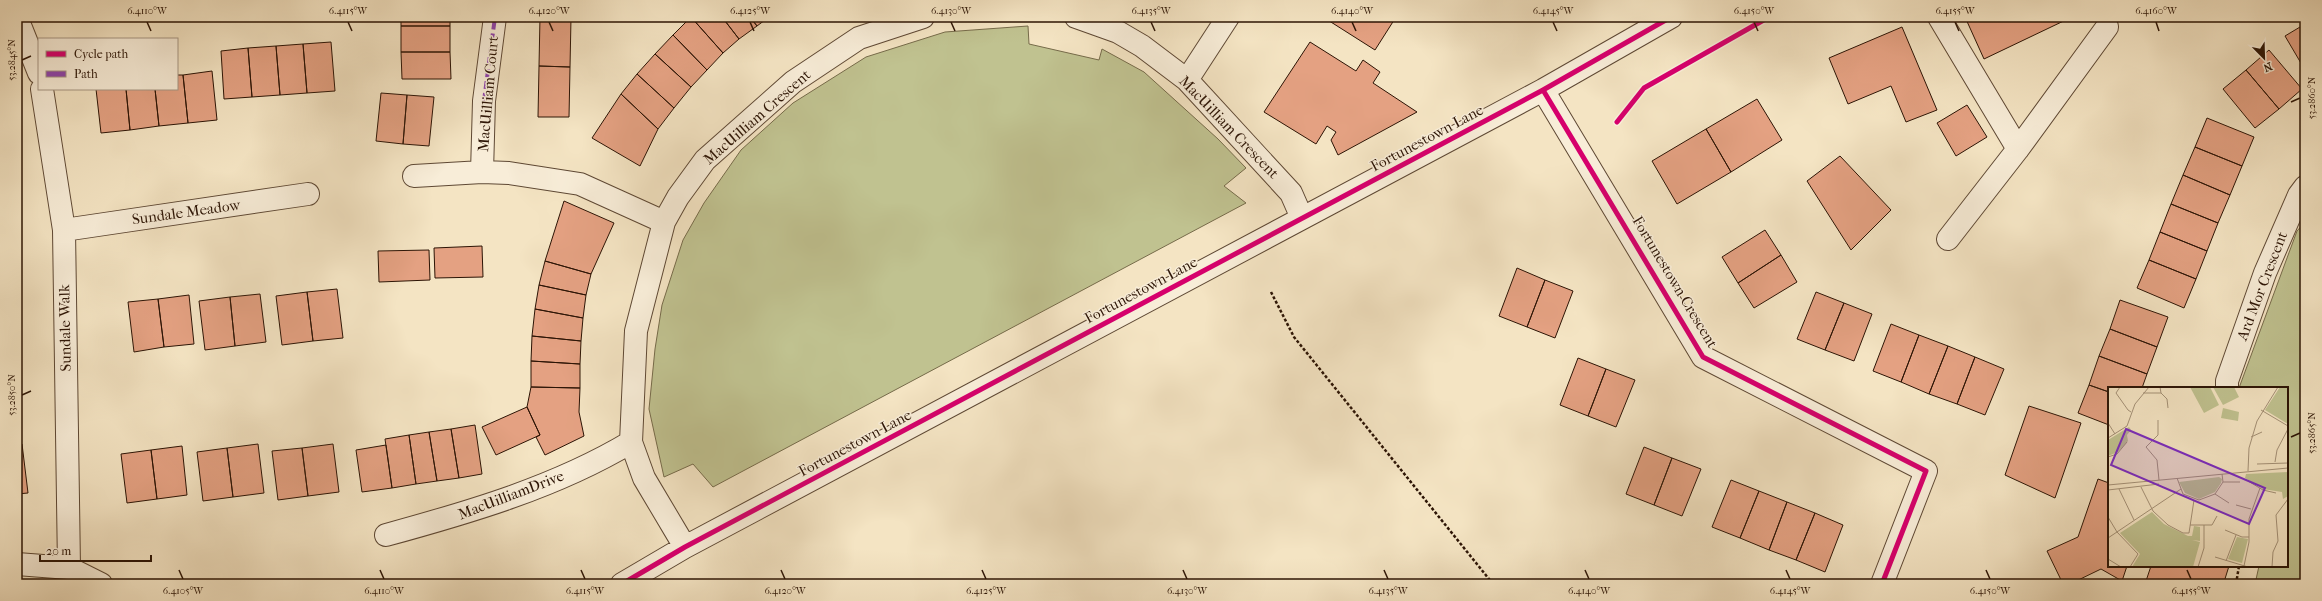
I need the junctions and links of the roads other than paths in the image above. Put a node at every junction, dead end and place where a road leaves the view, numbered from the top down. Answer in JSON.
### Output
{"nodes":[{"id":1,"x":495,"y":17,"type":"edge"},
{"id":2,"x":923,"y":17,"type":"edge"},
{"id":3,"x":1076,"y":17,"type":"edge"},
{"id":4,"x":1228,"y":17,"type":"edge"},
{"id":5,"x":1671,"y":17,"type":"edge"},
{"id":6,"x":1939,"y":17,"type":"edge"},
{"id":7,"x":17,"y":18,"type":"edge"},
{"id":8,"x":2107,"y":27,"type":"dead end"},
{"id":9,"x":38,"y":70,"type":"edge"},
{"id":10,"x":1187,"y":80,"type":"junction"},
{"id":11,"x":42,"y":90,"type":"edge"},
{"id":12,"x":1543,"y":90,"type":"junction"},
{"id":13,"x":2018,"y":149,"type":"junction"},
{"id":14,"x":482,"y":172,"type":"junction"},
{"id":15,"x":414,"y":176,"type":"dead end"},
{"id":16,"x":2305,"y":188,"type":"edge"},
{"id":17,"x":308,"y":194,"type":"dead end"},
{"id":18,"x":1302,"y":218,"type":"junction"},
{"id":19,"x":664,"y":222,"type":"junction"},
{"id":20,"x":64,"y":230,"type":"junction"},
{"id":21,"x":1948,"y":240,"type":"dead end"},
{"id":22,"x":2227,"y":387,"type":"edge"},
{"id":23,"x":631,"y":442,"type":"junction"},
{"id":24,"x":386,"y":535,"type":"dead end"},
{"id":25,"x":686,"y":547,"type":"junction"},
{"id":26,"x":17,"y":564,"type":"edge"},
{"id":27,"x":69,"y":568,"type":"junction"},
{"id":28,"x":101,"y":584,"type":"edge"},
{"id":29,"x":622,"y":584,"type":"edge"},
{"id":30,"x":1882,"y":584,"type":"edge"}],
"edges":[{"from":1,"to":14,"type":"street","name":"MacUilliam Court"},
{"from":2,"to":19,"type":"street","name":"MacUilliam Crescent"},
{"from":3,"to":10,"type":"street","name":"MacUilliam Crescent"},
{"from":4,"to":10,"type":"street"},
{"from":5,"to":12,"type":"street","name":"Fortunestown Lane"},
{"from":6,"to":13,"type":"street"},
{"from":7,"to":9,"type":"street"},
{"from":8,"to":13,"type":"street"},
{"from":10,"to":18,"type":"street","name":"MacUilliam Crescent"},
{"from":11,"to":20,"type":"street","name":"Sundale Walk"},
{"from":12,"to":18,"type":"street","name":"Fortunestown Lane"},
{"from":12,"to":30,"type":"street","name":"Fortunestown Crescent"},
{"from":13,"to":21,"type":"street"},
{"from":14,"to":15,"type":"street","name":"MacUilliam Court"},
{"from":14,"to":19,"type":"street","name":"MacUilliam Court"},
{"from":16,"to":22,"type":"street","name":"Ard Mor Crescent"},
{"from":17,"to":20,"type":"street","name":"Sundale Meadow"},
{"from":18,"to":25,"type":"street","name":"Fortunestown Lane"},
{"from":19,"to":23,"type":"street","name":"MacUilliam Crescent"},
{"from":20,"to":27,"type":"street","name":"Sundale Walk"},
{"from":23,"to":24,"type":"street","name":"MacUilliamDrive"},
{"from":23,"to":25,"type":"street","name":"MacUilliam Crescent"},
{"from":25,"to":29,"type":"street","name":"Fortunestown Lane"},
{"from":26,"to":27,"type":"street"},
{"from":27,"to":28,"type":"street"}]}
